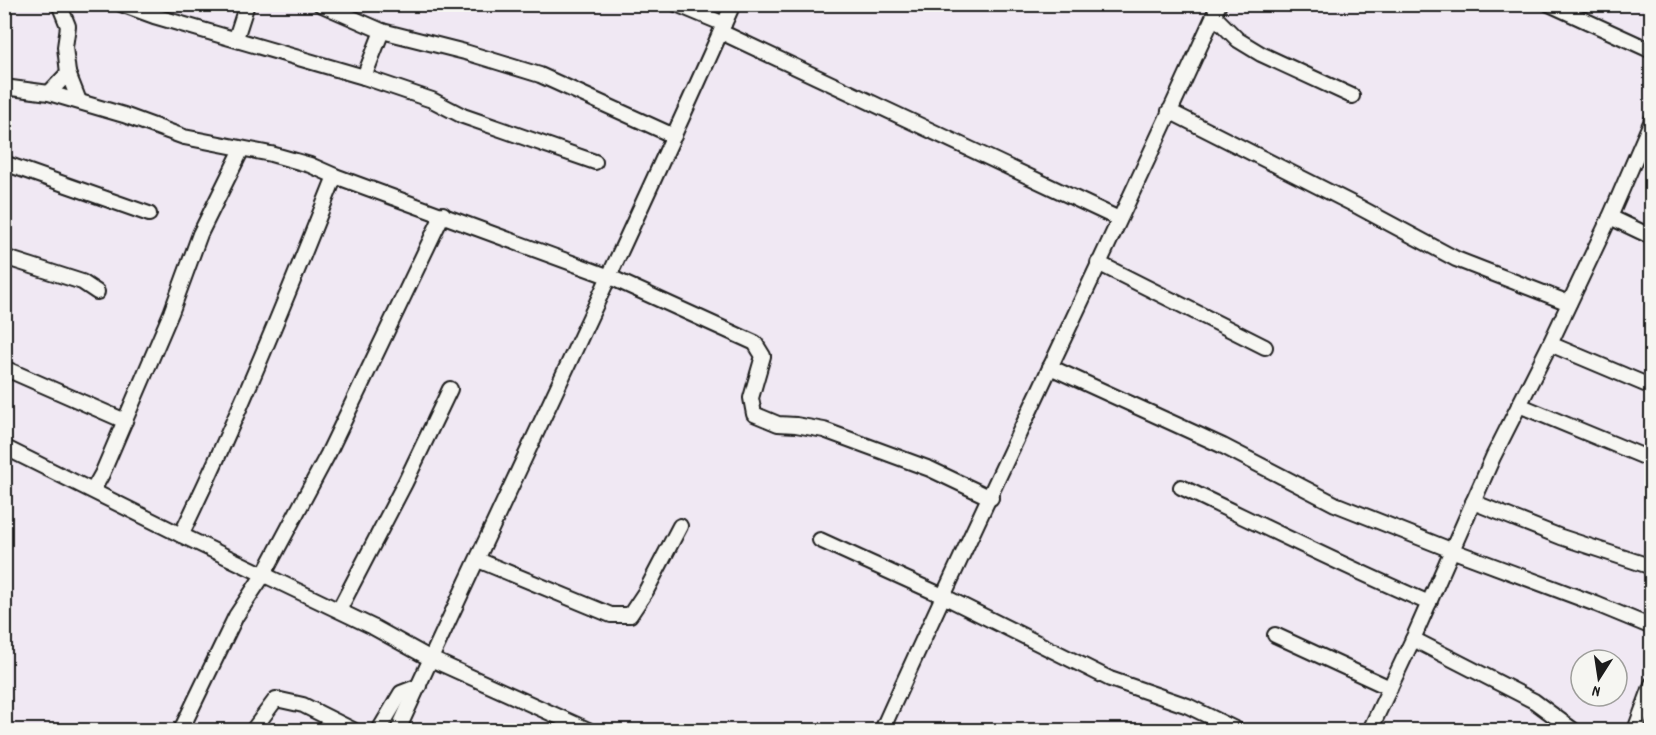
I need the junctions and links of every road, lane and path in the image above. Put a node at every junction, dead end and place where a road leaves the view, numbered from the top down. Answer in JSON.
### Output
{"nodes":[{"id":1,"x":59,"y":4,"type":"edge"},
{"id":2,"x":121,"y":4,"type":"edge"},
{"id":3,"x":248,"y":4,"type":"edge"},
{"id":4,"x":320,"y":4,"type":"edge"},
{"id":5,"x":675,"y":4,"type":"edge"},
{"id":6,"x":733,"y":4,"type":"edge"},
{"id":7,"x":1549,"y":4,"type":"edge"},
{"id":8,"x":1216,"y":10,"type":"edge"},
{"id":9,"x":723,"y":28,"type":"junction"},
{"id":10,"x":382,"y":32,"type":"junction"},
{"id":11,"x":237,"y":38,"type":"junction"},
{"id":12,"x":1652,"y":51,"type":"edge"},
{"id":13,"x":68,"y":73,"type":"junction"},
{"id":14,"x":364,"y":76,"type":"junction"},
{"id":15,"x":5,"y":90,"type":"edge"},
{"id":16,"x":49,"y":93,"type":"junction"},
{"id":17,"x":1352,"y":96,"type":"dead end"},
{"id":18,"x":79,"y":101,"type":"junction"},
{"id":19,"x":1169,"y":111,"type":"junction"},
{"id":20,"x":1652,"y":120,"type":"edge"},
{"id":21,"x":674,"y":136,"type":"junction"},
{"id":22,"x":242,"y":149,"type":"junction"},
{"id":23,"x":1638,"y":151,"type":"junction"},
{"id":24,"x":1652,"y":158,"type":"edge"},
{"id":25,"x":595,"y":162,"type":"dead end"},
{"id":26,"x":4,"y":163,"type":"edge"},
{"id":27,"x":335,"y":176,"type":"junction"},
{"id":28,"x":149,"y":214,"type":"dead end"},
{"id":29,"x":443,"y":214,"type":"junction"},
{"id":30,"x":1610,"y":217,"type":"junction"},
{"id":31,"x":1119,"y":219,"type":"junction"},
{"id":32,"x":1652,"y":237,"type":"edge"},
{"id":33,"x":4,"y":257,"type":"edge"},
{"id":34,"x":1098,"y":263,"type":"junction"},
{"id":35,"x":610,"y":277,"type":"junction"},
{"id":36,"x":98,"y":292,"type":"dead end"},
{"id":37,"x":1569,"y":303,"type":"junction"},
{"id":38,"x":1550,"y":344,"type":"junction"},
{"id":39,"x":1265,"y":347,"type":"dead end"},
{"id":40,"x":1050,"y":367,"type":"junction"},
{"id":41,"x":4,"y":368,"type":"edge"},
{"id":42,"x":1652,"y":387,"type":"edge"},
{"id":43,"x":450,"y":389,"type":"dead end"},
{"id":44,"x":1519,"y":405,"type":"junction"},
{"id":45,"x":124,"y":421,"type":"junction"},
{"id":46,"x":4,"y":447,"type":"edge"},
{"id":47,"x":1652,"y":460,"type":"edge"},
{"id":48,"x":1180,"y":487,"type":"dead end"},
{"id":49,"x":93,"y":490,"type":"junction"},
{"id":50,"x":991,"y":498,"type":"junction"},
{"id":51,"x":1473,"y":502,"type":"junction"},
{"id":52,"x":680,"y":526,"type":"dead end"},
{"id":53,"x":181,"y":535,"type":"junction"},
{"id":54,"x":820,"y":540,"type":"dead end"},
{"id":55,"x":1451,"y":550,"type":"junction"},
{"id":56,"x":478,"y":560,"type":"junction"},
{"id":57,"x":1652,"y":567,"type":"edge"},
{"id":58,"x":264,"y":574,"type":"junction"},
{"id":59,"x":943,"y":596,"type":"junction"},
{"id":60,"x":1429,"y":603,"type":"junction"},
{"id":61,"x":339,"y":610,"type":"junction"},
{"id":62,"x":1652,"y":627,"type":"edge"},
{"id":63,"x":1275,"y":635,"type":"dead end"},
{"id":64,"x":1413,"y":639,"type":"junction"},
{"id":65,"x":431,"y":659,"type":"junction"},
{"id":66,"x":1652,"y":684,"type":"edge"},
{"id":67,"x":419,"y":686,"type":"junction"},
{"id":68,"x":1390,"y":688,"type":"junction"},
{"id":69,"x":572,"y":727,"type":"edge"},
{"id":70,"x":181,"y":730,"type":"edge"},
{"id":71,"x":253,"y":730,"type":"edge"},
{"id":72,"x":353,"y":730,"type":"edge"},
{"id":73,"x":379,"y":730,"type":"edge"},
{"id":74,"x":398,"y":730,"type":"edge"},
{"id":75,"x":588,"y":730,"type":"edge"},
{"id":76,"x":882,"y":730,"type":"edge"},
{"id":77,"x":1237,"y":730,"type":"edge"},
{"id":78,"x":1370,"y":730,"type":"edge"},
{"id":79,"x":1573,"y":730,"type":"edge"},
{"id":80,"x":1635,"y":730,"type":"edge"}],
"edges":[{"from":1,"to":13,"type":"street"},
{"from":2,"to":11,"type":"street"},
{"from":3,"to":11,"type":"street"},
{"from":4,"to":10,"type":"street"},
{"from":5,"to":9,"type":"street"},
{"from":6,"to":9,"type":"street"},
{"from":7,"to":12,"type":"street"},
{"from":8,"to":17,"type":"street"},
{"from":8,"to":19,"type":"street"},
{"from":9,"to":21,"type":"street"},
{"from":9,"to":31,"type":"street"},
{"from":10,"to":14,"type":"street"},
{"from":10,"to":21,"type":"street"},
{"from":11,"to":14,"type":"street"},
{"from":13,"to":16,"type":"street"},
{"from":13,"to":18,"type":"street"},
{"from":14,"to":25,"type":"street"},
{"from":15,"to":16,"type":"street"},
{"from":16,"to":18,"type":"street"},
{"from":18,"to":22,"type":"street"},
{"from":19,"to":31,"type":"street"},
{"from":19,"to":37,"type":"street"},
{"from":20,"to":23,"type":"street"},
{"from":21,"to":35,"type":"street"},
{"from":22,"to":27,"type":"street"},
{"from":22,"to":45,"type":"street"},
{"from":23,"to":24,"type":"street"},
{"from":23,"to":30,"type":"street"},
{"from":26,"to":28,"type":"street"},
{"from":27,"to":29,"type":"street"},
{"from":27,"to":53,"type":"street"},
{"from":29,"to":35,"type":"street"},
{"from":29,"to":58,"type":"street"},
{"from":30,"to":32,"type":"street"},
{"from":30,"to":37,"type":"street"},
{"from":31,"to":34,"type":"street"},
{"from":33,"to":36,"type":"street"},
{"from":34,"to":39,"type":"street"},
{"from":34,"to":40,"type":"street"},
{"from":35,"to":50,"type":"street"},
{"from":35,"to":56,"type":"street"},
{"from":37,"to":38,"type":"street"},
{"from":38,"to":42,"type":"street"},
{"from":38,"to":44,"type":"street"},
{"from":40,"to":50,"type":"street"},
{"from":40,"to":55,"type":"street"},
{"from":41,"to":45,"type":"street"},
{"from":43,"to":61,"type":"street"},
{"from":44,"to":47,"type":"street"},
{"from":44,"to":51,"type":"street"},
{"from":45,"to":49,"type":"street"},
{"from":46,"to":49,"type":"street"},
{"from":48,"to":60,"type":"street"},
{"from":49,"to":53,"type":"street"},
{"from":50,"to":59,"type":"street"},
{"from":51,"to":55,"type":"street"},
{"from":51,"to":57,"type":"street"},
{"from":52,"to":56,"type":"street"},
{"from":53,"to":58,"type":"street"},
{"from":54,"to":59,"type":"street"},
{"from":55,"to":60,"type":"street"},
{"from":55,"to":62,"type":"street"},
{"from":56,"to":65,"type":"street"},
{"from":58,"to":61,"type":"street"},
{"from":58,"to":70,"type":"street"},
{"from":59,"to":76,"type":"street"},
{"from":59,"to":77,"type":"street"},
{"from":60,"to":64,"type":"street"},
{"from":61,"to":65,"type":"street"},
{"from":63,"to":68,"type":"street"},
{"from":64,"to":68,"type":"street"},
{"from":64,"to":79,"type":"street"},
{"from":65,"to":67,"type":"street"},
{"from":65,"to":69,"type":"street"},
{"from":66,"to":80,"type":"street"},
{"from":67,"to":73,"type":"street"},
{"from":67,"to":74,"type":"street"},
{"from":68,"to":78,"type":"street"},
{"from":69,"to":75,"type":"street"},
{"from":71,"to":72,"type":"street"}]}
